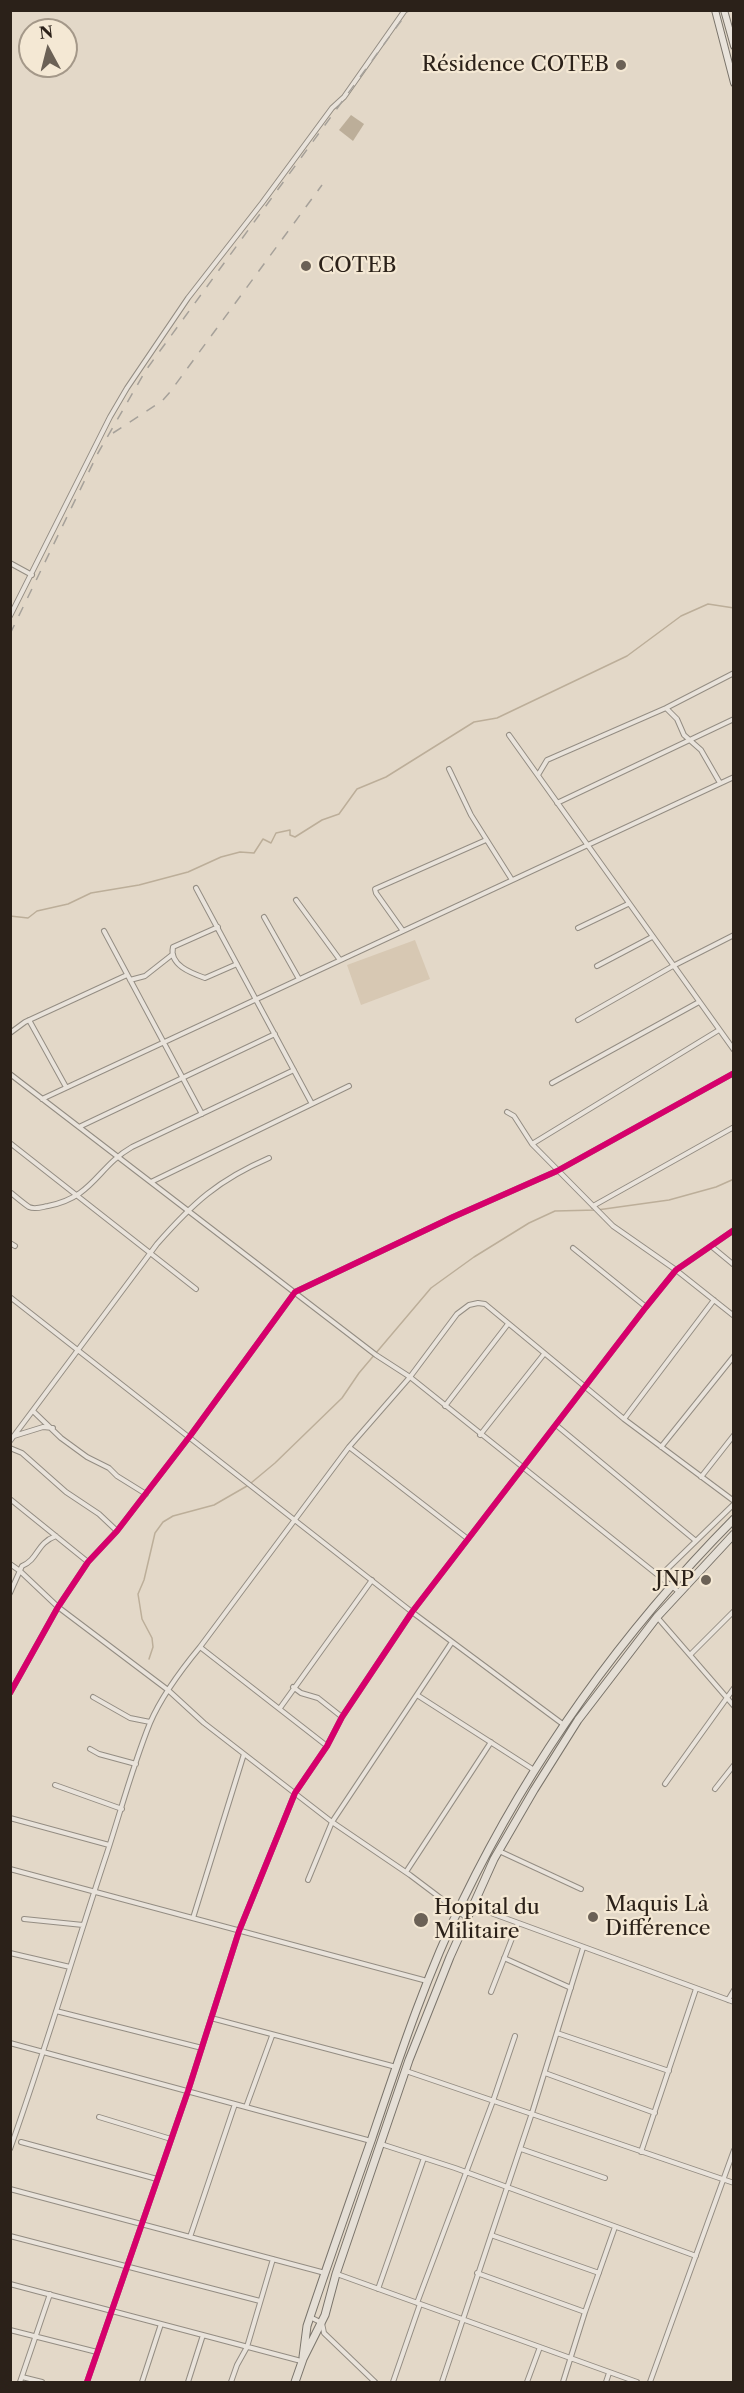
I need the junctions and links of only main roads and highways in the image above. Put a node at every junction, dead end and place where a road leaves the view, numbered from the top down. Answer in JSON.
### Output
{"nodes":[{"id":1,"x":715,"y":10,"type":"edge"},
{"id":2,"x":724,"y":10,"type":"edge"},
{"id":3,"x":734,"y":46,"type":"edge"},
{"id":4,"x":734,"y":83,"type":"edge"},
{"id":5,"x":734,"y":1519,"type":"edge"},
{"id":6,"x":734,"y":1534,"type":"edge"},
{"id":7,"x":302,"y":2360,"type":"junction"},
{"id":8,"x":295,"y":2382,"type":"edge"}],
"edges":[{"from":1,"to":4,"type":"main road"},
{"from":2,"to":3,"type":"main road"},
{"from":5,"to":7,"type":"main road"},
{"from":6,"to":7,"type":"main road"},
{"from":7,"to":8,"type":"main road"}]}
